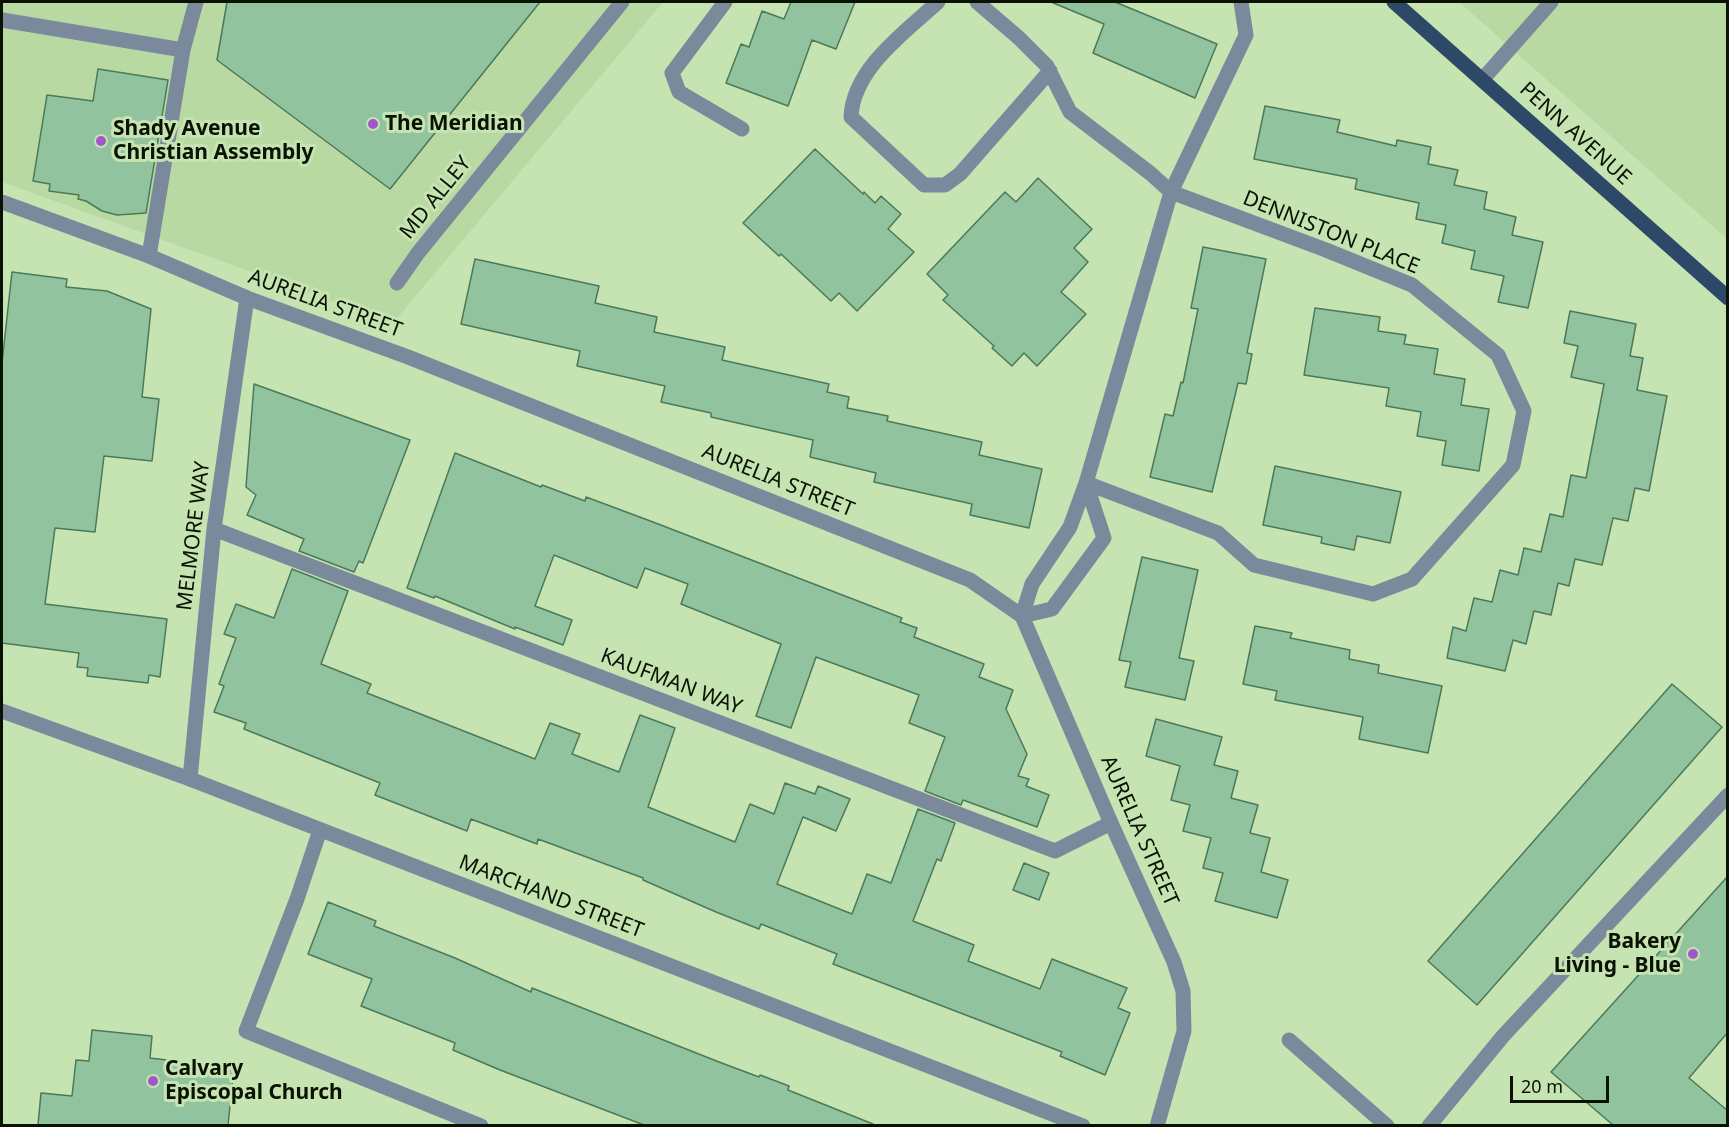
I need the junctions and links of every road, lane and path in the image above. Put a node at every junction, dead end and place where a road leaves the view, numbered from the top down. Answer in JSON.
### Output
{"nodes":[{"id":1,"x":196,"y":2,"type":"edge"},
{"id":2,"x":622,"y":2,"type":"edge"},
{"id":3,"x":725,"y":2,"type":"edge"},
{"id":4,"x":938,"y":2,"type":"edge"},
{"id":5,"x":977,"y":2,"type":"edge"},
{"id":6,"x":1241,"y":2,"type":"edge"},
{"id":7,"x":1394,"y":2,"type":"edge"},
{"id":8,"x":1551,"y":2,"type":"edge"},
{"id":9,"x":2,"y":20,"type":"edge"},
{"id":10,"x":183,"y":50,"type":"junction"},
{"id":11,"x":1050,"y":71,"type":"junction"},
{"id":12,"x":1482,"y":80,"type":"junction"},
{"id":13,"x":742,"y":129,"type":"dead end"},
{"id":14,"x":1171,"y":192,"type":"junction"},
{"id":15,"x":2,"y":202,"type":"edge"},
{"id":16,"x":148,"y":256,"type":"junction"},
{"id":17,"x":397,"y":283,"type":"dead end"},
{"id":18,"x":247,"y":298,"type":"junction"},
{"id":19,"x":1728,"y":298,"type":"edge"},
{"id":20,"x":1086,"y":483,"type":"junction"},
{"id":21,"x":214,"y":529,"type":"junction"},
{"id":22,"x":1022,"y":616,"type":"junction"},
{"id":23,"x":2,"y":711,"type":"edge"},
{"id":24,"x":190,"y":779,"type":"junction"},
{"id":25,"x":1728,"y":795,"type":"edge"},
{"id":26,"x":1111,"y":823,"type":"junction"},
{"id":27,"x":320,"y":830,"type":"junction"},
{"id":28,"x":1289,"y":1040,"type":"dead end"},
{"id":29,"x":481,"y":1125,"type":"edge"},
{"id":30,"x":1083,"y":1125,"type":"edge"},
{"id":31,"x":1157,"y":1125,"type":"edge"},
{"id":32,"x":1387,"y":1125,"type":"edge"},
{"id":33,"x":1429,"y":1125,"type":"edge"}],
"edges":[{"from":1,"to":10,"type":"street"},
{"from":2,"to":17,"type":"street","name":"MD ALLEY"},
{"from":3,"to":13,"type":"street"},
{"from":4,"to":11,"type":"street"},
{"from":5,"to":11,"type":"street"},
{"from":6,"to":14,"type":"street"},
{"from":7,"to":12,"type":"main road","name":"PENN AVENUE"},
{"from":8,"to":12,"type":"street"},
{"from":9,"to":10,"type":"street"},
{"from":10,"to":16,"type":"street"},
{"from":11,"to":14,"type":"street"},
{"from":12,"to":19,"type":"main road","name":"PENN AVENUE"},
{"from":14,"to":20,"type":"street"},
{"from":14,"to":20,"type":"street","name":"DENNISTON PLACE"},
{"from":15,"to":16,"type":"street","name":"AURELIA STREET"},
{"from":16,"to":18,"type":"street","name":"AURELIA STREET"},
{"from":18,"to":21,"type":"street","name":"MELMORE WAY"},
{"from":18,"to":22,"type":"street","name":"AURELIA STREET"},
{"from":20,"to":22,"type":"street"},
{"from":20,"to":22,"type":"street"},
{"from":21,"to":24,"type":"street","name":"MELMORE WAY"},
{"from":21,"to":26,"type":"street","name":"KAUFMAN WAY"},
{"from":22,"to":26,"type":"street","name":"AURELIA STREET"},
{"from":23,"to":24,"type":"street","name":"MARCHAND STREET"},
{"from":24,"to":27,"type":"street","name":"MARCHAND STREET"},
{"from":25,"to":33,"type":"street"},
{"from":26,"to":31,"type":"street","name":"AURELIA STREET"},
{"from":27,"to":29,"type":"street"},
{"from":27,"to":30,"type":"street","name":"MARCHAND STREET"},
{"from":28,"to":32,"type":"street"}]}
